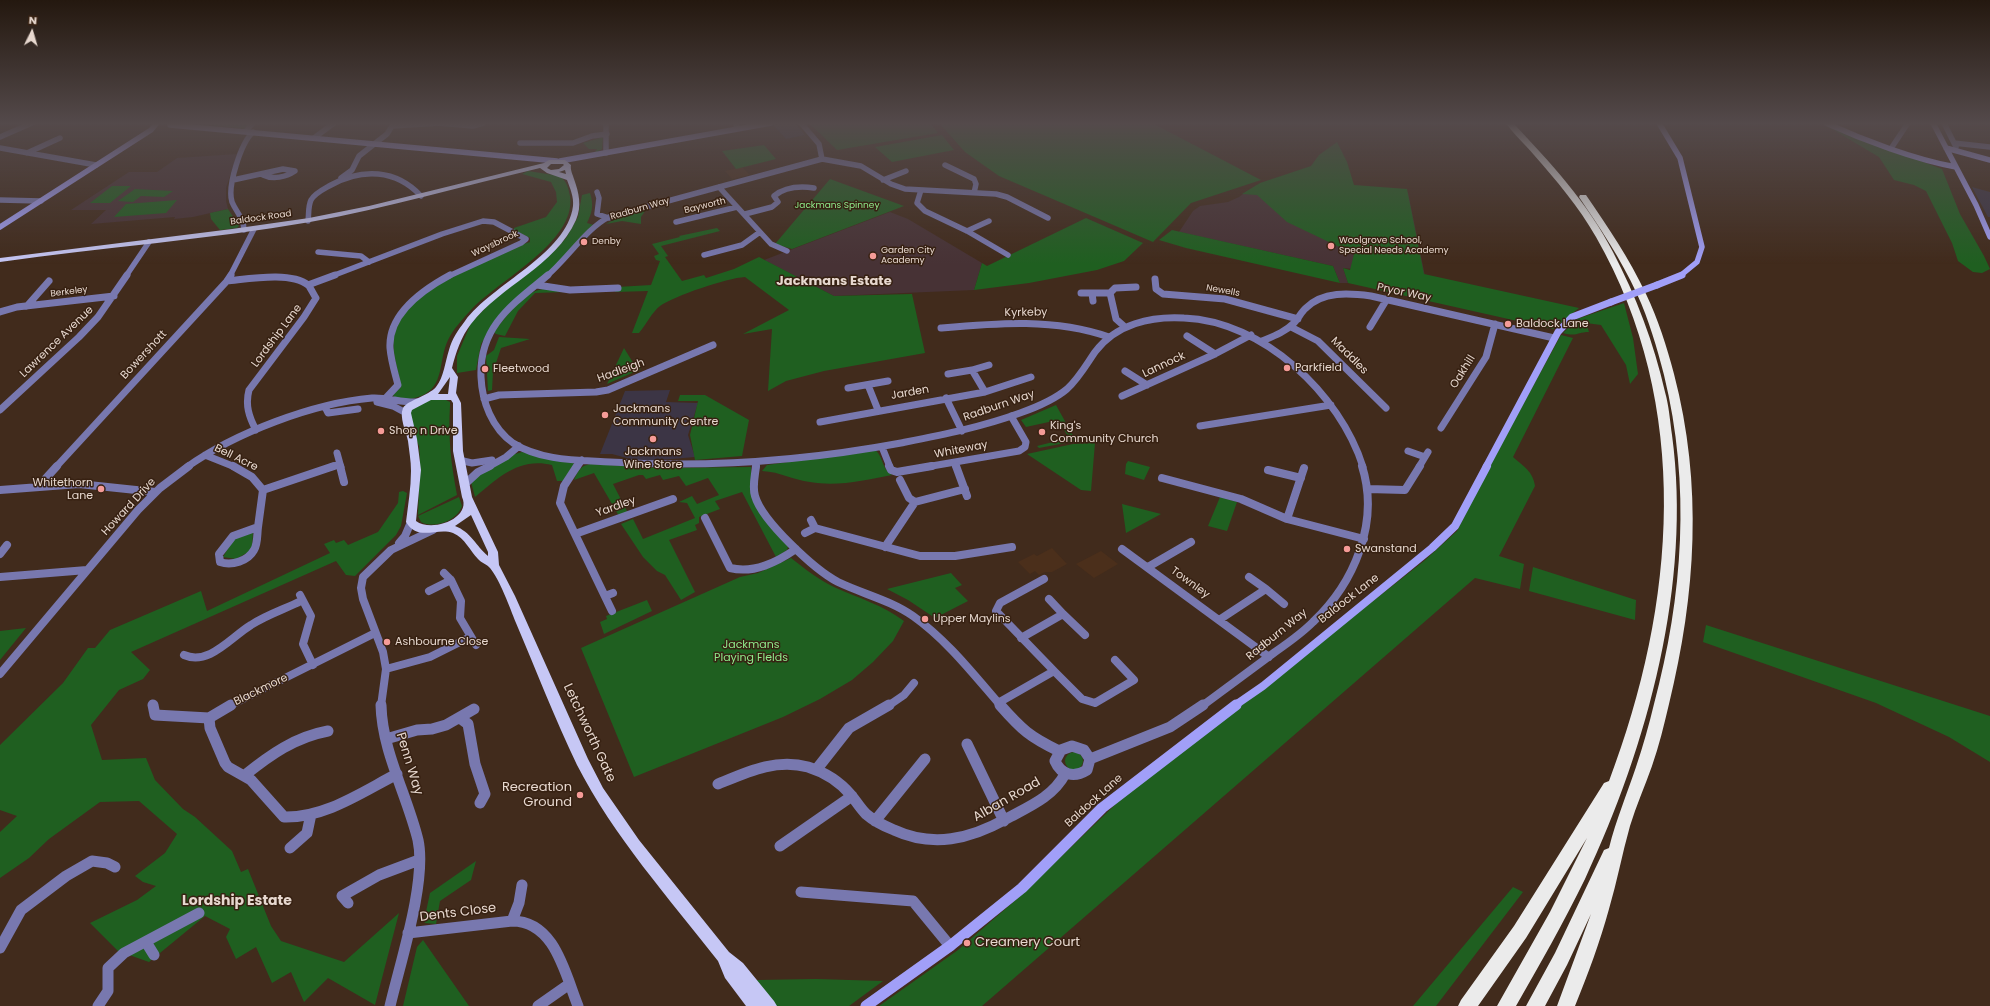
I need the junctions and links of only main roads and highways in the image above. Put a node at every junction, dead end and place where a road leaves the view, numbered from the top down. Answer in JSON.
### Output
{"nodes":[{"id":1,"x":529,"y":170,"type":"edge"},
{"id":2,"x":552,"y":170,"type":"edge"},
{"id":3,"x":568,"y":170,"type":"edge"},
{"id":4,"x":1551,"y":170,"type":"edge"},
{"id":5,"x":1561,"y":170,"type":"edge"},
{"id":6,"x":571,"y":179,"type":"junction"},
{"id":7,"x":0,"y":260,"type":"edge"},
{"id":8,"x":449,"y":370,"type":"junction"},
{"id":9,"x":429,"y":396,"type":"junction"},
{"id":10,"x":453,"y":397,"type":"junction"},
{"id":11,"x":469,"y":503,"type":"junction"},
{"id":12,"x":444,"y":528,"type":"junction"},
{"id":13,"x":494,"y":565,"type":"junction"},
{"id":14,"x":1622,"y":767,"type":"junction"},
{"id":15,"x":1623,"y":826,"type":"junction"},
{"id":16,"x":724,"y":957,"type":"junction"},
{"id":17,"x":756,"y":1006,"type":"edge"},
{"id":18,"x":769,"y":1006,"type":"edge"},
{"id":19,"x":1467,"y":1006,"type":"edge"},
{"id":20,"x":1506,"y":1006,"type":"edge"},
{"id":21,"x":1535,"y":1006,"type":"edge"},
{"id":22,"x":1566,"y":1006,"type":"edge"}],
"edges":[{"from":1,"to":7,"type":"main road","name":"Baldock Road"},
{"from":2,"to":6,"type":"main road"},
{"from":3,"to":6,"type":"main road"},
{"from":4,"to":14,"type":"highway"},
{"from":5,"to":15,"type":"highway"},
{"from":6,"to":8,"type":"main road"},
{"from":8,"to":9,"type":"main road"},
{"from":8,"to":10,"type":"main road","name":"Letchworth Gate"},
{"from":9,"to":10,"type":"main road"},
{"from":9,"to":12,"type":"main road","name":"Letchworth Gate"},
{"from":10,"to":11,"type":"main road","name":"Letchworth Gate"},
{"from":11,"to":12,"type":"main road","name":"Letchworth Gate"},
{"from":11,"to":13,"type":"main road","name":"Letchworth Gate"},
{"from":12,"to":13,"type":"main road","name":"Letchworth Gate"},
{"from":13,"to":16,"type":"main road","name":"Letchworth Gate"},
{"from":14,"to":19,"type":"highway"},
{"from":14,"to":20,"type":"highway"},
{"from":15,"to":21,"type":"highway"},
{"from":15,"to":22,"type":"highway"},
{"from":16,"to":17,"type":"main road","name":"Letchworth Gate"},
{"from":16,"to":18,"type":"main road","name":"Letchworth Gate"}]}
